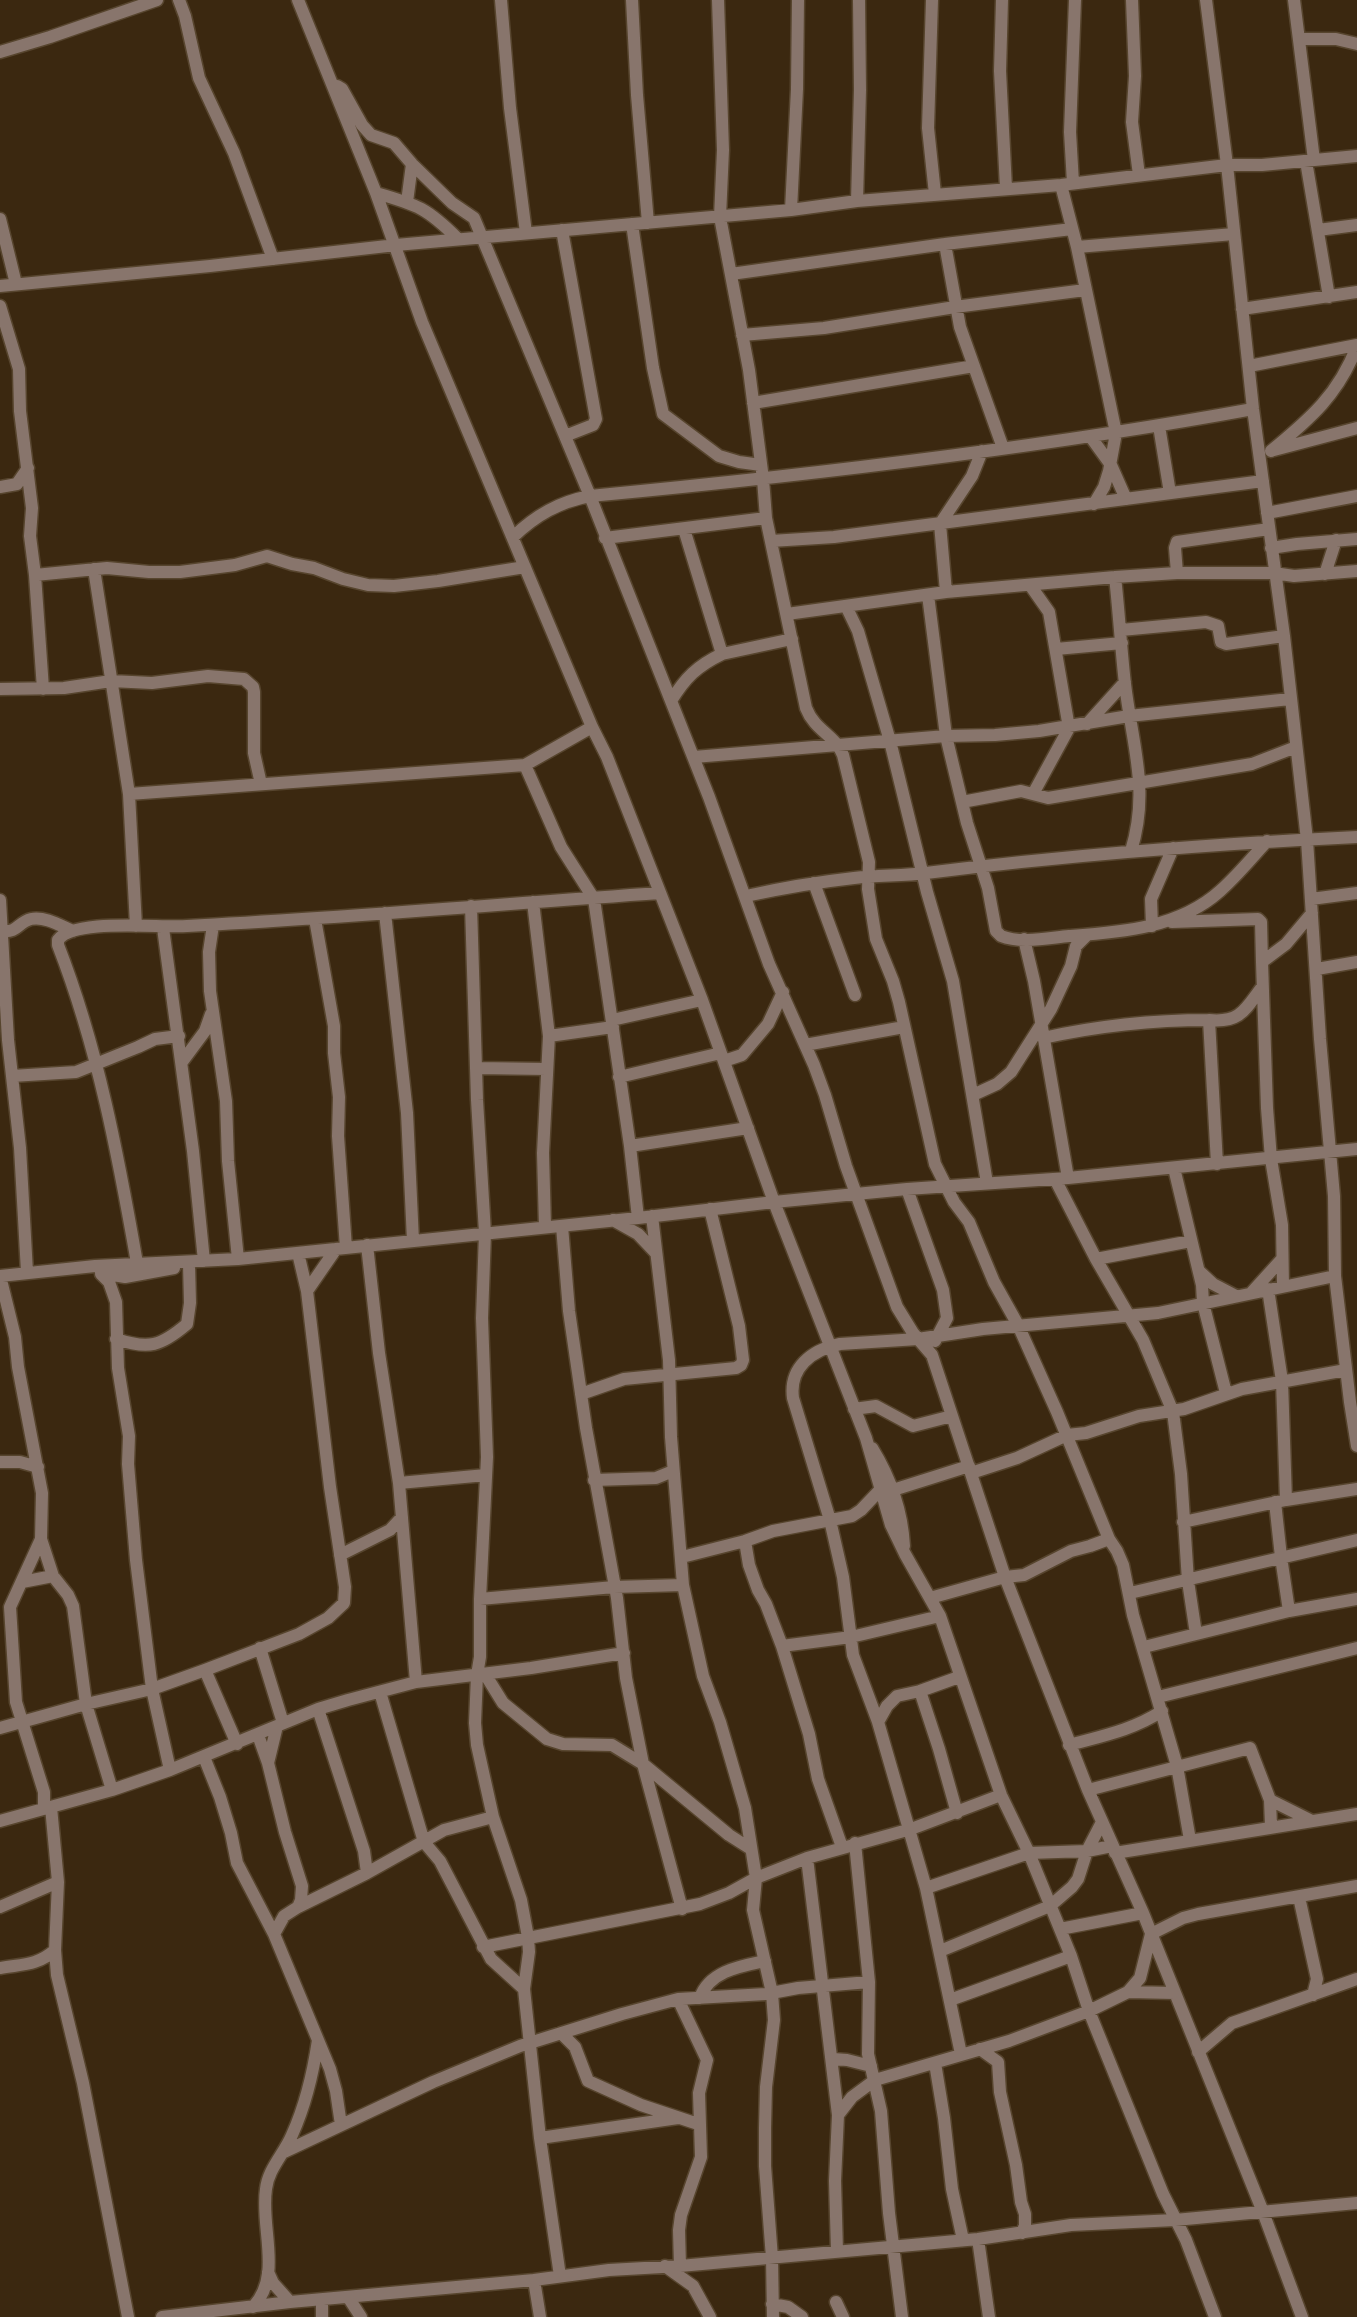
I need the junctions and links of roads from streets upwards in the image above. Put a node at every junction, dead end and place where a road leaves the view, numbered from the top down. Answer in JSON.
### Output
{"nodes":[{"id":1,"x":157,"y":0,"type":"edge"},
{"id":2,"x":179,"y":0,"type":"edge"},
{"id":3,"x":298,"y":0,"type":"edge"},
{"id":4,"x":501,"y":0,"type":"edge"},
{"id":5,"x":632,"y":0,"type":"edge"},
{"id":6,"x":718,"y":0,"type":"edge"},
{"id":7,"x":798,"y":0,"type":"edge"},
{"id":8,"x":859,"y":0,"type":"edge"},
{"id":9,"x":932,"y":0,"type":"edge"},
{"id":10,"x":1002,"y":0,"type":"edge"},
{"id":11,"x":1075,"y":0,"type":"edge"},
{"id":12,"x":1132,"y":0,"type":"edge"},
{"id":13,"x":1206,"y":0,"type":"edge"},
{"id":14,"x":1294,"y":0,"type":"edge"},
{"id":15,"x":1298,"y":39,"type":"junction"},
{"id":16,"x":1357,"y":44,"type":"edge"},
{"id":17,"x":0,"y":52,"type":"edge"},
{"id":18,"x":333,"y":86,"type":"junction"},
{"id":19,"x":1357,"y":156,"type":"edge"},
{"id":20,"x":1310,"y":160,"type":"junction"},
{"id":21,"x":412,"y":164,"type":"junction"},
{"id":22,"x":1227,"y":165,"type":"junction"},
{"id":23,"x":1139,"y":175,"type":"junction"},
{"id":24,"x":1067,"y":184,"type":"junction"},
{"id":25,"x":1006,"y":188,"type":"junction"},
{"id":26,"x":376,"y":193,"type":"junction"},
{"id":27,"x":934,"y":194,"type":"junction"},
{"id":28,"x":857,"y":201,"type":"junction"},
{"id":29,"x":407,"y":202,"type":"junction"},
{"id":30,"x":792,"y":210,"type":"junction"},
{"id":31,"x":720,"y":217,"type":"junction"},
{"id":32,"x":0,"y":219,"type":"edge"},
{"id":33,"x":648,"y":223,"type":"junction"},
{"id":34,"x":632,"y":224,"type":"junction"},
{"id":35,"x":1357,"y":225,"type":"edge"},
{"id":36,"x":1072,"y":229,"type":"junction"},
{"id":37,"x":562,"y":230,"type":"junction"},
{"id":38,"x":1318,"y":230,"type":"junction"},
{"id":39,"x":526,"y":233,"type":"junction"},
{"id":40,"x":1234,"y":234,"type":"junction"},
{"id":41,"x":482,"y":237,"type":"junction"},
{"id":42,"x":458,"y":239,"type":"junction"},
{"id":43,"x":945,"y":244,"type":"junction"},
{"id":44,"x":396,"y":245,"type":"junction"},
{"id":45,"x":1077,"y":247,"type":"junction"},
{"id":46,"x":273,"y":259,"type":"junction"},
{"id":47,"x":731,"y":274,"type":"junction"},
{"id":48,"x":16,"y":284,"type":"junction"},
{"id":49,"x":0,"y":286,"type":"edge"},
{"id":50,"x":1085,"y":290,"type":"junction"},
{"id":51,"x":1357,"y":292,"type":"edge"},
{"id":52,"x":1329,"y":297,"type":"junction"},
{"id":53,"x":0,"y":306,"type":"edge"},
{"id":54,"x":955,"y":307,"type":"junction"},
{"id":55,"x":1242,"y":309,"type":"junction"},
{"id":56,"x":742,"y":335,"type":"junction"},
{"id":57,"x":1357,"y":346,"type":"edge"},
{"id":58,"x":974,"y":366,"type":"junction"},
{"id":59,"x":1249,"y":366,"type":"junction"},
{"id":60,"x":753,"y":403,"type":"junction"},
{"id":61,"x":1253,"y":409,"type":"junction"},
{"id":62,"x":1160,"y":426,"type":"junction"},
{"id":63,"x":1357,"y":428,"type":"edge"},
{"id":64,"x":1116,"y":433,"type":"junction"},
{"id":65,"x":565,"y":436,"type":"junction"},
{"id":66,"x":1090,"y":436,"type":"junction"},
{"id":67,"x":1003,"y":448,"type":"junction"},
{"id":68,"x":982,"y":451,"type":"junction"},
{"id":69,"x":1265,"y":452,"type":"junction"},
{"id":70,"x":761,"y":465,"type":"junction"},
{"id":71,"x":1111,"y":465,"type":"junction"},
{"id":72,"x":28,"y":468,"type":"junction"},
{"id":73,"x":763,"y":479,"type":"junction"},
{"id":74,"x":1263,"y":481,"type":"junction"},
{"id":75,"x":0,"y":488,"type":"edge"},
{"id":76,"x":1170,"y":493,"type":"junction"},
{"id":77,"x":590,"y":496,"type":"junction"},
{"id":78,"x":1357,"y":496,"type":"edge"},
{"id":79,"x":1126,"y":500,"type":"junction"},
{"id":80,"x":1094,"y":504,"type":"junction"},
{"id":81,"x":1267,"y":513,"type":"junction"},
{"id":82,"x":766,"y":518,"type":"junction"},
{"id":83,"x":940,"y":524,"type":"junction"},
{"id":84,"x":1269,"y":528,"type":"junction"},
{"id":85,"x":684,"y":529,"type":"junction"},
{"id":86,"x":513,"y":537,"type":"junction"},
{"id":87,"x":605,"y":538,"type":"junction"},
{"id":88,"x":1357,"y":539,"type":"edge"},
{"id":89,"x":1336,"y":540,"type":"junction"},
{"id":90,"x":771,"y":541,"type":"junction"},
{"id":91,"x":1271,"y":548,"type":"junction"},
{"id":92,"x":525,"y":567,"type":"junction"},
{"id":93,"x":94,"y":569,"type":"junction"},
{"id":94,"x":1357,"y":571,"type":"edge"},
{"id":95,"x":1177,"y":573,"type":"junction"},
{"id":96,"x":1274,"y":573,"type":"junction"},
{"id":97,"x":1325,"y":574,"type":"junction"},
{"id":98,"x":36,"y":575,"type":"junction"},
{"id":99,"x":1116,"y":577,"type":"junction"},
{"id":100,"x":1030,"y":585,"type":"junction"},
{"id":101,"x":946,"y":592,"type":"junction"},
{"id":102,"x":928,"y":595,"type":"junction"},
{"id":103,"x":846,"y":606,"type":"junction"},
{"id":104,"x":787,"y":614,"type":"junction"},
{"id":105,"x":1122,"y":636,"type":"junction"},
{"id":106,"x":1284,"y":636,"type":"junction"},
{"id":107,"x":792,"y":639,"type":"junction"},
{"id":108,"x":1056,"y":649,"type":"junction"},
{"id":109,"x":722,"y":654,"type":"junction"},
{"id":110,"x":111,"y":681,"type":"junction"},
{"id":111,"x":1125,"y":682,"type":"junction"},
{"id":112,"x":0,"y":689,"type":"edge"},
{"id":113,"x":43,"y":689,"type":"junction"},
{"id":114,"x":1290,"y":699,"type":"junction"},
{"id":115,"x":671,"y":701,"type":"junction"},
{"id":116,"x":1129,"y":716,"type":"junction"},
{"id":117,"x":1087,"y":724,"type":"junction"},
{"id":118,"x":592,"y":727,"type":"junction"},
{"id":119,"x":1069,"y":728,"type":"junction"},
{"id":120,"x":946,"y":736,"type":"junction"},
{"id":121,"x":890,"y":741,"type":"junction"},
{"id":122,"x":839,"y":745,"type":"junction"},
{"id":123,"x":1296,"y":747,"type":"junction"},
{"id":124,"x":694,"y":757,"type":"junction"},
{"id":125,"x":525,"y":765,"type":"junction"},
{"id":126,"x":1141,"y":782,"type":"junction"},
{"id":127,"x":261,"y":784,"type":"junction"},
{"id":128,"x":129,"y":794,"type":"junction"},
{"id":129,"x":1033,"y":794,"type":"junction"},
{"id":130,"x":962,"y":802,"type":"junction"},
{"id":131,"x":1357,"y":837,"type":"edge"},
{"id":132,"x":1307,"y":840,"type":"junction"},
{"id":133,"x":1267,"y":841,"type":"junction"},
{"id":134,"x":1173,"y":848,"type":"junction"},
{"id":135,"x":1131,"y":851,"type":"junction"},
{"id":136,"x":981,"y":866,"type":"junction"},
{"id":137,"x":924,"y":873,"type":"junction"},
{"id":138,"x":867,"y":877,"type":"junction"},
{"id":139,"x":814,"y":884,"type":"junction"},
{"id":140,"x":660,"y":893,"type":"junction"},
{"id":141,"x":1357,"y":893,"type":"edge"},
{"id":142,"x":746,"y":896,"type":"junction"},
{"id":143,"x":594,"y":899,"type":"junction"},
{"id":144,"x":1311,"y":899,"type":"junction"},
{"id":145,"x":0,"y":900,"type":"edge"},
{"id":146,"x":533,"y":902,"type":"junction"},
{"id":147,"x":470,"y":906,"type":"junction"},
{"id":148,"x":385,"y":913,"type":"junction"},
{"id":149,"x":1312,"y":913,"type":"junction"},
{"id":150,"x":315,"y":919,"type":"junction"},
{"id":151,"x":1169,"y":922,"type":"junction"},
{"id":152,"x":213,"y":925,"type":"junction"},
{"id":153,"x":136,"y":926,"type":"junction"},
{"id":154,"x":1152,"y":926,"type":"junction"},
{"id":155,"x":163,"y":928,"type":"junction"},
{"id":156,"x":1,"y":929,"type":"edge"},
{"id":157,"x":74,"y":931,"type":"junction"},
{"id":158,"x":1087,"y":935,"type":"junction"},
{"id":159,"x":1044,"y":938,"type":"junction"},
{"id":160,"x":1024,"y":939,"type":"junction"},
{"id":161,"x":1262,"y":962,"type":"junction"},
{"id":162,"x":1357,"y":962,"type":"edge"},
{"id":163,"x":1029,"y":965,"type":"junction"},
{"id":164,"x":1316,"y":969,"type":"junction"},
{"id":165,"x":1262,"y":987,"type":"junction"},
{"id":166,"x":783,"y":992,"type":"junction"},
{"id":167,"x":855,"y":995,"type":"dead end"},
{"id":168,"x":702,"y":1000,"type":"junction"},
{"id":169,"x":211,"y":1011,"type":"junction"},
{"id":170,"x":1210,"y":1020,"type":"junction"},
{"id":171,"x":612,"y":1024,"type":"junction"},
{"id":172,"x":904,"y":1027,"type":"junction"},
{"id":173,"x":1042,"y":1032,"type":"junction"},
{"id":174,"x":178,"y":1036,"type":"junction"},
{"id":175,"x":549,"y":1036,"type":"junction"},
{"id":176,"x":805,"y":1045,"type":"junction"},
{"id":177,"x":723,"y":1057,"type":"junction"},
{"id":178,"x":182,"y":1062,"type":"junction"},
{"id":179,"x":97,"y":1064,"type":"junction"},
{"id":180,"x":476,"y":1068,"type":"junction"},
{"id":181,"x":548,"y":1069,"type":"junction"},
{"id":182,"x":12,"y":1076,"type":"junction"},
{"id":183,"x":619,"y":1077,"type":"junction"},
{"id":184,"x":973,"y":1095,"type":"junction"},
{"id":185,"x":748,"y":1128,"type":"junction"},
{"id":186,"x":630,"y":1146,"type":"junction"},
{"id":187,"x":1357,"y":1148,"type":"edge"},
{"id":188,"x":1331,"y":1151,"type":"junction"},
{"id":189,"x":1271,"y":1159,"type":"junction"},
{"id":190,"x":1217,"y":1164,"type":"junction"},
{"id":191,"x":1174,"y":1168,"type":"junction"},
{"id":192,"x":1061,"y":1179,"type":"junction"},
{"id":193,"x":987,"y":1183,"type":"junction"},
{"id":194,"x":945,"y":1186,"type":"junction"},
{"id":195,"x":907,"y":1189,"type":"junction"},
{"id":196,"x":856,"y":1194,"type":"junction"},
{"id":197,"x":774,"y":1202,"type":"junction"},
{"id":198,"x":710,"y":1209,"type":"junction"},
{"id":199,"x":652,"y":1216,"type":"junction"},
{"id":200,"x":638,"y":1218,"type":"junction"},
{"id":201,"x":613,"y":1220,"type":"junction"},
{"id":202,"x":562,"y":1226,"type":"junction"},
{"id":203,"x":545,"y":1227,"type":"junction"},
{"id":204,"x":486,"y":1233,"type":"junction"},
{"id":205,"x":413,"y":1241,"type":"junction"},
{"id":206,"x":1191,"y":1241,"type":"junction"},
{"id":207,"x":367,"y":1246,"type":"junction"},
{"id":208,"x":341,"y":1248,"type":"junction"},
{"id":209,"x":298,"y":1253,"type":"junction"},
{"id":210,"x":656,"y":1254,"type":"junction"},
{"id":211,"x":238,"y":1259,"type":"junction"},
{"id":212,"x":1096,"y":1259,"type":"junction"},
{"id":213,"x":1282,"y":1259,"type":"junction"},
{"id":214,"x":197,"y":1262,"type":"junction"},
{"id":215,"x":80,"y":1268,"type":"junction"},
{"id":216,"x":139,"y":1269,"type":"junction"},
{"id":217,"x":27,"y":1272,"type":"junction"},
{"id":218,"x":1200,"y":1272,"type":"junction"},
{"id":219,"x":101,"y":1274,"type":"junction"},
{"id":220,"x":0,"y":1276,"type":"edge"},
{"id":221,"x":1335,"y":1276,"type":"junction"},
{"id":222,"x":1283,"y":1286,"type":"junction"},
{"id":223,"x":1268,"y":1289,"type":"junction"},
{"id":224,"x":307,"y":1291,"type":"junction"},
{"id":225,"x":1252,"y":1292,"type":"junction"},
{"id":226,"x":1236,"y":1296,"type":"junction"},
{"id":227,"x":116,"y":1302,"type":"junction"},
{"id":228,"x":1203,"y":1304,"type":"junction"},
{"id":229,"x":1127,"y":1315,"type":"junction"},
{"id":230,"x":1018,"y":1326,"type":"junction"},
{"id":231,"x":938,"y":1336,"type":"junction"},
{"id":232,"x":116,"y":1339,"type":"junction"},
{"id":233,"x":918,"y":1339,"type":"junction"},
{"id":234,"x":829,"y":1346,"type":"junction"},
{"id":235,"x":932,"y":1355,"type":"junction"},
{"id":236,"x":1346,"y":1370,"type":"junction"},
{"id":237,"x":669,"y":1376,"type":"junction"},
{"id":238,"x":1282,"y":1381,"type":"junction"},
{"id":239,"x":1226,"y":1393,"type":"junction"},
{"id":240,"x":581,"y":1394,"type":"junction"},
{"id":241,"x":854,"y":1409,"type":"junction"},
{"id":242,"x":1172,"y":1412,"type":"junction"},
{"id":243,"x":952,"y":1416,"type":"junction"},
{"id":244,"x":1067,"y":1435,"type":"junction"},
{"id":245,"x":866,"y":1438,"type":"junction"},
{"id":246,"x":1357,"y":1446,"type":"edge"},
{"id":247,"x":35,"y":1451,"type":"junction"},
{"id":248,"x":0,"y":1462,"type":"edge"},
{"id":249,"x":20,"y":1462,"type":"junction"},
{"id":250,"x":38,"y":1467,"type":"junction"},
{"id":251,"x":970,"y":1470,"type":"junction"},
{"id":252,"x":673,"y":1471,"type":"junction"},
{"id":253,"x":486,"y":1475,"type":"junction"},
{"id":254,"x":594,"y":1480,"type":"junction"},
{"id":255,"x":399,"y":1484,"type":"junction"},
{"id":256,"x":1357,"y":1489,"type":"edge"},
{"id":257,"x":880,"y":1490,"type":"junction"},
{"id":258,"x":893,"y":1490,"type":"junction"},
{"id":259,"x":1280,"y":1501,"type":"junction"},
{"id":260,"x":402,"y":1517,"type":"junction"},
{"id":261,"x":830,"y":1520,"type":"junction"},
{"id":262,"x":1183,"y":1522,"type":"junction"},
{"id":263,"x":40,"y":1539,"type":"junction"},
{"id":264,"x":1109,"y":1539,"type":"junction"},
{"id":265,"x":1357,"y":1540,"type":"edge"},
{"id":266,"x":745,"y":1541,"type":"junction"},
{"id":267,"x":905,"y":1554,"type":"junction"},
{"id":268,"x":340,"y":1556,"type":"junction"},
{"id":269,"x":682,"y":1557,"type":"junction"},
{"id":270,"x":1281,"y":1557,"type":"junction"},
{"id":271,"x":53,"y":1576,"type":"junction"},
{"id":272,"x":1005,"y":1578,"type":"junction"},
{"id":273,"x":1188,"y":1581,"type":"junction"},
{"id":274,"x":22,"y":1582,"type":"junction"},
{"id":275,"x":684,"y":1585,"type":"junction"},
{"id":276,"x":614,"y":1587,"type":"junction"},
{"id":277,"x":1130,"y":1594,"type":"junction"},
{"id":278,"x":930,"y":1598,"type":"junction"},
{"id":279,"x":480,"y":1599,"type":"junction"},
{"id":280,"x":1357,"y":1599,"type":"edge"},
{"id":281,"x":1290,"y":1611,"type":"junction"},
{"id":282,"x":940,"y":1616,"type":"junction"},
{"id":283,"x":6,"y":1622,"type":"edge"},
{"id":284,"x":1196,"y":1634,"type":"junction"},
{"id":285,"x":851,"y":1637,"type":"junction"},
{"id":286,"x":782,"y":1646,"type":"junction"},
{"id":287,"x":1144,"y":1647,"type":"junction"},
{"id":288,"x":260,"y":1648,"type":"junction"},
{"id":289,"x":1357,"y":1648,"type":"edge"},
{"id":290,"x":624,"y":1653,"type":"junction"},
{"id":291,"x":205,"y":1670,"type":"junction"},
{"id":292,"x":481,"y":1675,"type":"junction"},
{"id":293,"x":959,"y":1677,"type":"junction"},
{"id":294,"x":416,"y":1682,"type":"junction"},
{"id":295,"x":152,"y":1688,"type":"junction"},
{"id":296,"x":920,"y":1691,"type":"junction"},
{"id":297,"x":380,"y":1692,"type":"junction"},
{"id":298,"x":1158,"y":1697,"type":"junction"},
{"id":299,"x":86,"y":1704,"type":"junction"},
{"id":300,"x":318,"y":1709,"type":"junction"},
{"id":301,"x":1162,"y":1711,"type":"junction"},
{"id":302,"x":22,"y":1722,"type":"junction"},
{"id":303,"x":878,"y":1722,"type":"junction"},
{"id":304,"x":280,"y":1724,"type":"junction"},
{"id":305,"x":0,"y":1728,"type":"edge"},
{"id":306,"x":258,"y":1735,"type":"junction"},
{"id":307,"x":237,"y":1744,"type":"junction"},
{"id":308,"x":1070,"y":1745,"type":"junction"},
{"id":309,"x":204,"y":1757,"type":"junction"},
{"id":310,"x":268,"y":1763,"type":"junction"},
{"id":311,"x":642,"y":1764,"type":"junction"},
{"id":312,"x":1177,"y":1766,"type":"junction"},
{"id":313,"x":170,"y":1770,"type":"junction"},
{"id":314,"x":112,"y":1790,"type":"junction"},
{"id":315,"x":1088,"y":1790,"type":"junction"},
{"id":316,"x":1001,"y":1795,"type":"junction"},
{"id":317,"x":1270,"y":1800,"type":"junction"},
{"id":318,"x":47,"y":1808,"type":"junction"},
{"id":319,"x":956,"y":1812,"type":"junction"},
{"id":320,"x":1357,"y":1814,"type":"edge"},
{"id":321,"x":493,"y":1817,"type":"junction"},
{"id":322,"x":1310,"y":1820,"type":"junction"},
{"id":323,"x":0,"y":1821,"type":"edge"},
{"id":324,"x":1102,"y":1822,"type":"junction"},
{"id":325,"x":1272,"y":1826,"type":"junction"},
{"id":326,"x":910,"y":1829,"type":"junction"},
{"id":327,"x":1190,"y":1840,"type":"junction"},
{"id":328,"x":424,"y":1842,"type":"junction"},
{"id":329,"x":856,"y":1843,"type":"junction"},
{"id":330,"x":842,"y":1847,"type":"junction"},
{"id":331,"x":752,"y":1849,"type":"junction"},
{"id":332,"x":1113,"y":1850,"type":"junction"},
{"id":333,"x":364,"y":1851,"type":"junction"},
{"id":334,"x":1087,"y":1851,"type":"junction"},
{"id":335,"x":1029,"y":1853,"type":"junction"},
{"id":336,"x":807,"y":1858,"type":"junction"},
{"id":337,"x":383,"y":1863,"type":"junction"},
{"id":338,"x":368,"y":1873,"type":"junction"},
{"id":339,"x":756,"y":1878,"type":"junction"},
{"id":340,"x":58,"y":1882,"type":"junction"},
{"id":341,"x":1357,"y":1886,"type":"edge"},
{"id":342,"x":926,"y":1888,"type":"junction"},
{"id":343,"x":1299,"y":1897,"type":"junction"},
{"id":344,"x":1050,"y":1906,"type":"junction"},
{"id":345,"x":0,"y":1907,"type":"edge"},
{"id":346,"x":298,"y":1907,"type":"junction"},
{"id":347,"x":682,"y":1910,"type":"junction"},
{"id":348,"x":1142,"y":1913,"type":"junction"},
{"id":349,"x":1060,"y":1929,"type":"junction"},
{"id":350,"x":274,"y":1934,"type":"junction"},
{"id":351,"x":1151,"y":1934,"type":"junction"},
{"id":352,"x":528,"y":1937,"type":"junction"},
{"id":353,"x":483,"y":1947,"type":"junction"},
{"id":354,"x":54,"y":1950,"type":"junction"},
{"id":355,"x":940,"y":1951,"type":"junction"},
{"id":356,"x":1071,"y":1956,"type":"junction"},
{"id":357,"x":765,"y":1961,"type":"junction"},
{"id":358,"x":0,"y":1968,"type":"edge"},
{"id":359,"x":1357,"y":1979,"type":"edge"},
{"id":360,"x":869,"y":1982,"type":"junction"},
{"id":361,"x":824,"y":1985,"type":"junction"},
{"id":362,"x":524,"y":1989,"type":"junction"},
{"id":363,"x":1128,"y":1992,"type":"junction"},
{"id":364,"x":1175,"y":1993,"type":"junction"},
{"id":365,"x":772,"y":1994,"type":"junction"},
{"id":366,"x":1313,"y":1995,"type":"junction"},
{"id":367,"x":700,"y":1998,"type":"junction"},
{"id":368,"x":678,"y":1999,"type":"junction"},
{"id":369,"x":950,"y":2000,"type":"junction"},
{"id":370,"x":1090,"y":2011,"type":"junction"},
{"id":371,"x":561,"y":2032,"type":"junction"},
{"id":372,"x":318,"y":2040,"type":"junction"},
{"id":373,"x":528,"y":2048,"type":"junction"},
{"id":374,"x":980,"y":2049,"type":"junction"},
{"id":375,"x":1198,"y":2052,"type":"junction"},
{"id":376,"x":961,"y":2054,"type":"junction"},
{"id":377,"x":833,"y":2059,"type":"junction"},
{"id":378,"x":935,"y":2063,"type":"junction"},
{"id":379,"x":871,"y":2066,"type":"junction"},
{"id":380,"x":875,"y":2080,"type":"junction"},
{"id":381,"x":838,"y":2115,"type":"junction"},
{"id":382,"x":681,"y":2118,"type":"junction"},
{"id":383,"x":340,"y":2119,"type":"junction"},
{"id":384,"x":698,"y":2124,"type":"junction"},
{"id":385,"x":540,"y":2138,"type":"junction"},
{"id":386,"x":284,"y":2152,"type":"junction"},
{"id":387,"x":1357,"y":2202,"type":"edge"},
{"id":388,"x":1262,"y":2212,"type":"junction"},
{"id":389,"x":1175,"y":2220,"type":"junction"},
{"id":390,"x":1022,"y":2233,"type":"junction"},
{"id":391,"x":978,"y":2239,"type":"junction"},
{"id":392,"x":963,"y":2240,"type":"junction"},
{"id":393,"x":893,"y":2245,"type":"junction"},
{"id":394,"x":837,"y":2251,"type":"junction"},
{"id":395,"x":772,"y":2258,"type":"junction"},
{"id":396,"x":664,"y":2266,"type":"junction"},
{"id":397,"x":680,"y":2266,"type":"junction"},
{"id":398,"x":268,"y":2272,"type":"junction"},
{"id":399,"x":560,"y":2276,"type":"junction"},
{"id":400,"x":534,"y":2280,"type":"junction"},
{"id":401,"x":348,"y":2297,"type":"junction"},
{"id":402,"x":322,"y":2300,"type":"junction"},
{"id":403,"x":290,"y":2302,"type":"junction"},
{"id":404,"x":836,"y":2302,"type":"dead end"},
{"id":405,"x":772,"y":2304,"type":"junction"},
{"id":406,"x":253,"y":2307,"type":"junction"},
{"id":407,"x":128,"y":2317,"type":"edge"},
{"id":408,"x":162,"y":2317,"type":"edge"},
{"id":409,"x":322,"y":2317,"type":"edge"},
{"id":410,"x":361,"y":2317,"type":"edge"},
{"id":411,"x":540,"y":2317,"type":"edge"},
{"id":412,"x":710,"y":2317,"type":"edge"},
{"id":413,"x":773,"y":2317,"type":"edge"},
{"id":414,"x":802,"y":2317,"type":"edge"},
{"id":415,"x":843,"y":2317,"type":"edge"},
{"id":416,"x":902,"y":2317,"type":"edge"},
{"id":417,"x":989,"y":2317,"type":"edge"},
{"id":418,"x":1215,"y":2317,"type":"edge"},
{"id":419,"x":1302,"y":2317,"type":"edge"}],
"edges":[{"from":1,"to":17,"type":"street"},
{"from":2,"to":46,"type":"street"},
{"from":3,"to":18,"type":"street"},
{"from":4,"to":39,"type":"street"},
{"from":5,"to":33,"type":"street"},
{"from":6,"to":31,"type":"street"},
{"from":7,"to":30,"type":"street"},
{"from":8,"to":28,"type":"street"},
{"from":9,"to":27,"type":"street"},
{"from":10,"to":25,"type":"street"},
{"from":11,"to":24,"type":"street"},
{"from":12,"to":23,"type":"street"},
{"from":13,"to":22,"type":"street"},
{"from":14,"to":15,"type":"street"},
{"from":15,"to":16,"type":"street"},
{"from":15,"to":20,"type":"street"},
{"from":18,"to":21,"type":"street"},
{"from":18,"to":26,"type":"street"},
{"from":19,"to":20,"type":"street"},
{"from":20,"to":22,"type":"street"},
{"from":20,"to":38,"type":"street"},
{"from":21,"to":29,"type":"street"},
{"from":21,"to":41,"type":"street"},
{"from":22,"to":23,"type":"street"},
{"from":22,"to":40,"type":"street"},
{"from":23,"to":24,"type":"street"},
{"from":24,"to":25,"type":"street"},
{"from":24,"to":36,"type":"street"},
{"from":25,"to":27,"type":"street"},
{"from":26,"to":29,"type":"street"},
{"from":26,"to":44,"type":"street"},
{"from":27,"to":28,"type":"street"},
{"from":28,"to":30,"type":"street"},
{"from":29,"to":42,"type":"street"},
{"from":30,"to":31,"type":"street"},
{"from":31,"to":33,"type":"street"},
{"from":31,"to":47,"type":"street"},
{"from":32,"to":48,"type":"street"},
{"from":33,"to":34,"type":"street"},
{"from":34,"to":37,"type":"street"},
{"from":34,"to":70,"type":"street"},
{"from":35,"to":38,"type":"street"},
{"from":36,"to":43,"type":"street"},
{"from":36,"to":45,"type":"street"},
{"from":37,"to":39,"type":"street"},
{"from":37,"to":65,"type":"street"},
{"from":38,"to":52,"type":"street"},
{"from":39,"to":41,"type":"street"},
{"from":40,"to":45,"type":"street"},
{"from":40,"to":55,"type":"street"},
{"from":41,"to":42,"type":"street"},
{"from":41,"to":65,"type":"street"},
{"from":42,"to":44,"type":"street"},
{"from":43,"to":47,"type":"street"},
{"from":43,"to":54,"type":"street"},
{"from":44,"to":46,"type":"street"},
{"from":44,"to":86,"type":"street"},
{"from":45,"to":50,"type":"street"},
{"from":46,"to":48,"type":"street"},
{"from":47,"to":56,"type":"street"},
{"from":48,"to":49,"type":"street"},
{"from":50,"to":54,"type":"street"},
{"from":50,"to":64,"type":"street"},
{"from":51,"to":52,"type":"street"},
{"from":52,"to":55,"type":"street"},
{"from":53,"to":72,"type":"street"},
{"from":54,"to":56,"type":"street"},
{"from":54,"to":58,"type":"street"},
{"from":55,"to":59,"type":"street"},
{"from":56,"to":60,"type":"street"},
{"from":57,"to":59,"type":"street"},
{"from":57,"to":69,"type":"street"},
{"from":58,"to":60,"type":"street"},
{"from":58,"to":67,"type":"street"},
{"from":59,"to":61,"type":"street"},
{"from":60,"to":70,"type":"street"},
{"from":61,"to":62,"type":"street"},
{"from":61,"to":69,"type":"street"},
{"from":62,"to":64,"type":"street"},
{"from":62,"to":76,"type":"street"},
{"from":63,"to":69,"type":"street"},
{"from":64,"to":66,"type":"street"},
{"from":64,"to":71,"type":"street"},
{"from":65,"to":77,"type":"street"},
{"from":66,"to":67,"type":"street"},
{"from":66,"to":71,"type":"street"},
{"from":67,"to":68,"type":"street"},
{"from":68,"to":73,"type":"street"},
{"from":68,"to":83,"type":"street"},
{"from":69,"to":74,"type":"street"},
{"from":70,"to":73,"type":"street"},
{"from":71,"to":79,"type":"street"},
{"from":71,"to":80,"type":"street"},
{"from":72,"to":75,"type":"street"},
{"from":72,"to":98,"type":"street"},
{"from":73,"to":77,"type":"street"},
{"from":73,"to":82,"type":"street"},
{"from":74,"to":76,"type":"street"},
{"from":74,"to":81,"type":"street"},
{"from":76,"to":79,"type":"street"},
{"from":77,"to":86,"type":"street"},
{"from":77,"to":87,"type":"street"},
{"from":78,"to":81,"type":"street"},
{"from":79,"to":80,"type":"street"},
{"from":80,"to":83,"type":"street"},
{"from":81,"to":84,"type":"street"},
{"from":82,"to":85,"type":"street"},
{"from":82,"to":90,"type":"street"},
{"from":83,"to":90,"type":"street"},
{"from":83,"to":101,"type":"street"},
{"from":84,"to":91,"type":"street"},
{"from":84,"to":95,"type":"street"},
{"from":85,"to":87,"type":"street"},
{"from":85,"to":109,"type":"street"},
{"from":86,"to":92,"type":"street"},
{"from":87,"to":115,"type":"street"},
{"from":88,"to":89,"type":"street"},
{"from":89,"to":91,"type":"street"},
{"from":89,"to":97,"type":"street"},
{"from":90,"to":104,"type":"street"},
{"from":91,"to":96,"type":"street"},
{"from":92,"to":93,"type":"street"},
{"from":92,"to":118,"type":"street"},
{"from":93,"to":98,"type":"street"},
{"from":93,"to":110,"type":"street"},
{"from":94,"to":97,"type":"street"},
{"from":95,"to":96,"type":"street"},
{"from":95,"to":99,"type":"street"},
{"from":96,"to":97,"type":"street"},
{"from":96,"to":106,"type":"street"},
{"from":98,"to":113,"type":"street"},
{"from":99,"to":100,"type":"street"},
{"from":99,"to":105,"type":"street"},
{"from":100,"to":101,"type":"street"},
{"from":100,"to":108,"type":"street"},
{"from":101,"to":102,"type":"street"},
{"from":102,"to":103,"type":"street"},
{"from":102,"to":120,"type":"street"},
{"from":103,"to":104,"type":"street"},
{"from":103,"to":121,"type":"street"},
{"from":104,"to":107,"type":"street"},
{"from":105,"to":106,"type":"street"},
{"from":105,"to":108,"type":"street"},
{"from":105,"to":111,"type":"street"},
{"from":106,"to":114,"type":"street"},
{"from":107,"to":109,"type":"street"},
{"from":107,"to":122,"type":"street"},
{"from":108,"to":119,"type":"street"},
{"from":109,"to":115,"type":"street"},
{"from":110,"to":113,"type":"street"},
{"from":110,"to":127,"type":"street"},
{"from":110,"to":128,"type":"street"},
{"from":111,"to":116,"type":"street"},
{"from":111,"to":117,"type":"street"},
{"from":112,"to":113,"type":"street"},
{"from":114,"to":116,"type":"street"},
{"from":114,"to":123,"type":"street"},
{"from":115,"to":124,"type":"street"},
{"from":116,"to":117,"type":"street"},
{"from":116,"to":126,"type":"street"},
{"from":117,"to":119,"type":"street"},
{"from":118,"to":125,"type":"street"},
{"from":118,"to":140,"type":"street"},
{"from":119,"to":120,"type":"street"},
{"from":119,"to":129,"type":"street"},
{"from":120,"to":121,"type":"street"},
{"from":120,"to":130,"type":"street"},
{"from":121,"to":122,"type":"street"},
{"from":121,"to":137,"type":"street"},
{"from":122,"to":124,"type":"street"},
{"from":122,"to":138,"type":"street"},
{"from":123,"to":126,"type":"street"},
{"from":123,"to":132,"type":"street"},
{"from":124,"to":142,"type":"street"},
{"from":125,"to":127,"type":"street"},
{"from":125,"to":143,"type":"street"},
{"from":126,"to":129,"type":"street"},
{"from":126,"to":135,"type":"street"},
{"from":127,"to":128,"type":"street"},
{"from":128,"to":153,"type":"street"},
{"from":129,"to":130,"type":"street"},
{"from":130,"to":136,"type":"street"},
{"from":131,"to":132,"type":"street"},
{"from":132,"to":133,"type":"street"},
{"from":132,"to":144,"type":"street"},
{"from":133,"to":134,"type":"street"},
{"from":133,"to":151,"type":"street"},
{"from":134,"to":135,"type":"street"},
{"from":134,"to":154,"type":"street"},
{"from":135,"to":136,"type":"street"},
{"from":136,"to":137,"type":"street"},
{"from":136,"to":160,"type":"street"},
{"from":137,"to":138,"type":"street"},
{"from":137,"to":184,"type":"street"},
{"from":138,"to":139,"type":"street"},
{"from":138,"to":172,"type":"street"},
{"from":139,"to":142,"type":"street"},
{"from":139,"to":167,"type":"street"},
{"from":140,"to":143,"type":"street"},
{"from":140,"to":168,"type":"street"},
{"from":141,"to":144,"type":"street"},
{"from":142,"to":166,"type":"street"},
{"from":143,"to":146,"type":"street"},
{"from":143,"to":171,"type":"street"},
{"from":144,"to":149,"type":"street"},
{"from":145,"to":156,"type":"street"},
{"from":146,"to":147,"type":"street"},
{"from":146,"to":175,"type":"street"},
{"from":147,"to":148,"type":"street"},
{"from":147,"to":180,"type":"street"},
{"from":148,"to":150,"type":"street"},
{"from":148,"to":205,"type":"street"},
{"from":149,"to":161,"type":"street"},
{"from":149,"to":164,"type":"street"},
{"from":150,"to":152,"type":"street"},
{"from":150,"to":208,"type":"street"},
{"from":151,"to":154,"type":"street"},
{"from":151,"to":161,"type":"street"},
{"from":152,"to":155,"type":"street"},
{"from":152,"to":169,"type":"street"},
{"from":153,"to":155,"type":"street"},
{"from":153,"to":157,"type":"street"},
{"from":154,"to":158,"type":"street"},
{"from":155,"to":174,"type":"street"},
{"from":156,"to":157,"type":"street"},
{"from":156,"to":182,"type":"street"},
{"from":157,"to":179,"type":"street"},
{"from":158,"to":159,"type":"street"},
{"from":158,"to":173,"type":"street"},
{"from":159,"to":160,"type":"street"},
{"from":159,"to":163,"type":"street"},
{"from":160,"to":163,"type":"street"},
{"from":161,"to":165,"type":"street"},
{"from":162,"to":164,"type":"street"},
{"from":163,"to":173,"type":"street"},
{"from":164,"to":188,"type":"street"},
{"from":165,"to":170,"type":"street"},
{"from":165,"to":189,"type":"street"},
{"from":166,"to":176,"type":"street"},
{"from":166,"to":177,"type":"street"},
{"from":168,"to":171,"type":"street"},
{"from":168,"to":177,"type":"street"},
{"from":169,"to":178,"type":"street"},
{"from":169,"to":211,"type":"street"},
{"from":170,"to":173,"type":"street"},
{"from":170,"to":190,"type":"street"},
{"from":171,"to":175,"type":"street"},
{"from":171,"to":183,"type":"street"},
{"from":172,"to":176,"type":"street"},
{"from":172,"to":194,"type":"street"},
{"from":173,"to":184,"type":"street"},
{"from":173,"to":192,"type":"street"},
{"from":174,"to":178,"type":"street"},
{"from":174,"to":179,"type":"street"},
{"from":175,"to":181,"type":"street"},
{"from":176,"to":196,"type":"street"},
{"from":177,"to":183,"type":"street"},
{"from":177,"to":185,"type":"street"},
{"from":178,"to":214,"type":"street"},
{"from":179,"to":182,"type":"street"},
{"from":179,"to":216,"type":"street"},
{"from":180,"to":181,"type":"street"},
{"from":180,"to":204,"type":"street"},
{"from":181,"to":203,"type":"street"},
{"from":182,"to":217,"type":"street"},
{"from":183,"to":186,"type":"street"},
{"from":184,"to":193,"type":"street"},
{"from":185,"to":186,"type":"street"},
{"from":185,"to":197,"type":"street"},
{"from":186,"to":200,"type":"street"},
{"from":187,"to":188,"type":"street"},
{"from":188,"to":189,"type":"street"},
{"from":188,"to":221,"type":"street"},
{"from":189,"to":190,"type":"street"},
{"from":189,"to":213,"type":"street"},
{"from":190,"to":191,"type":"street"},
{"from":191,"to":192,"type":"street"},
{"from":191,"to":206,"type":"street"},
{"from":192,"to":193,"type":"street"},
{"from":192,"to":212,"type":"street"},
{"from":193,"to":194,"type":"street"},
{"from":194,"to":195,"type":"street"},
{"from":194,"to":230,"type":"street"},
{"from":195,"to":196,"type":"street"},
{"from":195,"to":231,"type":"street"},
{"from":196,"to":197,"type":"street"},
{"from":196,"to":233,"type":"street"},
{"from":197,"to":198,"type":"street"},
{"from":197,"to":234,"type":"street"},
{"from":198,"to":199,"type":"street"},
{"from":198,"to":237,"type":"street"},
{"from":199,"to":200,"type":"street"},
{"from":199,"to":210,"type":"street"},
{"from":200,"to":201,"type":"street"},
{"from":201,"to":202,"type":"street"},
{"from":201,"to":210,"type":"street"},
{"from":202,"to":203,"type":"street"},
{"from":202,"to":240,"type":"street"},
{"from":203,"to":204,"type":"street"},
{"from":204,"to":205,"type":"street"},
{"from":204,"to":253,"type":"street"},
{"from":205,"to":207,"type":"street"},
{"from":206,"to":212,"type":"street"},
{"from":206,"to":218,"type":"street"},
{"from":207,"to":208,"type":"street"},
{"from":207,"to":255,"type":"street"},
{"from":208,"to":209,"type":"street"},
{"from":208,"to":224,"type":"street"},
{"from":209,"to":211,"type":"street"},
{"from":209,"to":224,"type":"street"},
{"from":210,"to":237,"type":"street"},
{"from":211,"to":214,"type":"street"},
{"from":212,"to":229,"type":"street"},
{"from":213,"to":222,"type":"street"},
{"from":213,"to":225,"type":"street"},
{"from":214,"to":216,"type":"street"},
{"from":214,"to":232,"type":"street"},
{"from":215,"to":216,"type":"street"},
{"from":215,"to":217,"type":"street"},
{"from":215,"to":219,"type":"street"},
{"from":216,"to":219,"type":"street"},
{"from":216,"to":227,"type":"street"},
{"from":217,"to":220,"type":"street"},
{"from":218,"to":226,"type":"street"},
{"from":218,"to":228,"type":"street"},
{"from":219,"to":227,"type":"street"},
{"from":220,"to":247,"type":"street"},
{"from":221,"to":222,"type":"street"},
{"from":221,"to":236,"type":"street"},
{"from":222,"to":223,"type":"street"},
{"from":223,"to":225,"type":"street"},
{"from":223,"to":238,"type":"street"},
{"from":224,"to":268,"type":"street"},
{"from":225,"to":226,"type":"street"},
{"from":226,"to":228,"type":"street"},
{"from":227,"to":232,"type":"street"},
{"from":228,"to":229,"type":"street"},
{"from":228,"to":239,"type":"street"},
{"from":229,"to":230,"type":"street"},
{"from":229,"to":242,"type":"street"},
{"from":230,"to":231,"type":"street"},
{"from":230,"to":244,"type":"street"},
{"from":231,"to":233,"type":"street"},
{"from":231,"to":235,"type":"street"},
{"from":232,"to":295,"type":"street"},
{"from":233,"to":234,"type":"street"},
{"from":233,"to":235,"type":"street"},
{"from":234,"to":241,"type":"street"},
{"from":234,"to":261,"type":"street"},
{"from":235,"to":243,"type":"street"},
{"from":236,"to":238,"type":"street"},
{"from":236,"to":246,"type":"street"},
{"from":237,"to":240,"type":"street"},
{"from":237,"to":252,"type":"street"},
{"from":238,"to":239,"type":"street"},
{"from":238,"to":259,"type":"street"},
{"from":239,"to":242,"type":"street"},
{"from":240,"to":254,"type":"street"},
{"from":241,"to":243,"type":"street"},
{"from":241,"to":245,"type":"street"},
{"from":242,"to":244,"type":"street"},
{"from":242,"to":262,"type":"street"},
{"from":243,"to":251,"type":"street"},
{"from":244,"to":251,"type":"street"},
{"from":244,"to":264,"type":"street"},
{"from":245,"to":257,"type":"street"},
{"from":245,"to":258,"type":"street"},
{"from":247,"to":249,"type":"street"},
{"from":247,"to":250,"type":"street"},
{"from":248,"to":249,"type":"street"},
{"from":249,"to":250,"type":"street"},
{"from":250,"to":263,"type":"street"},
{"from":251,"to":258,"type":"street"},
{"from":251,"to":272,"type":"street"},
{"from":252,"to":254,"type":"street"},
{"from":252,"to":269,"type":"street"},
{"from":253,"to":255,"type":"street"},
{"from":253,"to":279,"type":"street"},
{"from":254,"to":276,"type":"street"},
{"from":255,"to":260,"type":"street"},
{"from":256,"to":259,"type":"street"},
{"from":257,"to":261,"type":"street"},
{"from":257,"to":267,"type":"street"},
{"from":258,"to":267,"type":"street"},
{"from":259,"to":262,"type":"street"},
{"from":259,"to":270,"type":"street"},
{"from":260,"to":268,"type":"street"},
{"from":260,"to":294,"type":"street"},
{"from":261,"to":266,"type":"street"},
{"from":261,"to":285,"type":"street"},
{"from":262,"to":273,"type":"street"},
{"from":263,"to":271,"type":"street"},
{"from":263,"to":274,"type":"street"},
{"from":264,"to":272,"type":"street"},
{"from":264,"to":277,"type":"street"},
{"from":265,"to":270,"type":"street"},
{"from":266,"to":269,"type":"street"},
{"from":266,"to":286,"type":"street"},
{"from":267,"to":278,"type":"street"},
{"from":268,"to":288,"type":"street"},
{"from":269,"to":275,"type":"street"},
{"from":270,"to":273,"type":"street"},
{"from":270,"to":281,"type":"street"},
{"from":271,"to":274,"type":"street"},
{"from":271,"to":299,"type":"street"},
{"from":272,"to":278,"type":"street"},
{"from":272,"to":308,"type":"street"},
{"from":273,"to":277,"type":"street"},
{"from":273,"to":284,"type":"street"},
{"from":274,"to":283,"type":"street"},
{"from":275,"to":276,"type":"street"},
{"from":275,"to":331,"type":"street"},
{"from":276,"to":279,"type":"street"},
{"from":276,"to":290,"type":"street"},
{"from":277,"to":287,"type":"street"},
{"from":278,"to":282,"type":"street"},
{"from":279,"to":292,"type":"street"},
{"from":280,"to":281,"type":"street"},
{"from":281,"to":284,"type":"street"},
{"from":282,"to":285,"type":"street"},
{"from":282,"to":293,"type":"street"},
{"from":283,"to":302,"type":"street"},
{"from":284,"to":287,"type":"street"},
{"from":285,"to":286,"type":"street"},
{"from":285,"to":303,"type":"street"},
{"from":286,"to":330,"type":"street"},
{"from":287,"to":298,"type":"street"},
{"from":288,"to":291,"type":"street"},
{"from":288,"to":304,"type":"street"},
{"from":289,"to":298,"type":"street"},
{"from":290,"to":292,"type":"street"},
{"from":290,"to":311,"type":"street"},
{"from":291,"to":295,"type":"street"},
{"from":291,"to":307,"type":"street"},
{"from":292,"to":294,"type":"street"},
{"from":292,"to":311,"type":"street"},
{"from":292,"to":321,"type":"street"},
{"from":293,"to":296,"type":"street"},
{"from":293,"to":316,"type":"street"},
{"from":294,"to":297,"type":"street"},
{"from":295,"to":299,"type":"street"},
{"from":295,"to":313,"type":"street"},
{"from":296,"to":303,"type":"street"},
{"from":296,"to":319,"type":"street"},
{"from":297,"to":300,"type":"street"},
{"from":297,"to":328,"type":"street"},
{"from":298,"to":301,"type":"street"},
{"from":299,"to":302,"type":"street"},
{"from":299,"to":314,"type":"street"},
{"from":300,"to":304,"type":"street"},
{"from":300,"to":333,"type":"street"},
{"from":301,"to":308,"type":"street"},
{"from":301,"to":312,"type":"street"},
{"from":302,"to":305,"type":"street"},
{"from":302,"to":318,"type":"street"},
{"from":303,"to":326,"type":"street"},
{"from":304,"to":306,"type":"street"},
{"from":304,"to":310,"type":"street"},
{"from":306,"to":307,"type":"street"},
{"from":306,"to":310,"type":"street"},
{"from":307,"to":309,"type":"street"},
{"from":308,"to":315,"type":"street"},
{"from":309,"to":313,"type":"street"},
{"from":309,"to":350,"type":"street"},
{"from":310,"to":346,"type":"street"},
{"from":311,"to":331,"type":"street"},
{"from":311,"to":347,"type":"street"},
{"from":312,"to":315,"type":"street"},
{"from":312,"to":317,"type":"street"},
{"from":312,"to":327,"type":"street"},
{"from":313,"to":314,"type":"street"},
{"from":314,"to":318,"type":"street"},
{"from":315,"to":324,"type":"street"},
{"from":316,"to":319,"type":"street"},
{"from":316,"to":335,"type":"street"},
{"from":317,"to":322,"type":"street"},
{"from":317,"to":325,"type":"street"},
{"from":318,"to":323,"type":"street"},
{"from":318,"to":340,"type":"street"},
{"from":319,"to":326,"type":"street"},
{"from":320,"to":322,"type":"street"},
{"from":321,"to":328,"type":"street"},
{"from":321,"to":352,"type":"street"},
{"from":322,"to":325,"type":"street"},
{"from":324,"to":332,"type":"street"},
{"from":324,"to":334,"type":"street"},
{"from":325,"to":327,"type":"street"},
{"from":326,"to":329,"type":"street"},
{"from":326,"to":342,"type":"street"},
{"from":327,"to":332,"type":"street"},
{"from":328,"to":337,"type":"street"},
{"from":328,"to":353,"type":"street"},
{"from":329,"to":330,"type":"street"},
{"from":329,"to":360,"type":"street"},
{"from":330,"to":336,"type":"street"},
{"from":331,"to":339,"type":"street"},
{"from":332,"to":334,"type":"street"},
{"from":332,"to":348,"type":"street"},
{"from":333,"to":337,"type":"street"},
{"from":333,"to":338,"type":"street"},
{"from":334,"to":335,"type":"street"},
{"from":334,"to":344,"type":"street"},
{"from":335,"to":342,"type":"street"},
{"from":335,"to":344,"type":"street"},
{"from":336,"to":339,"type":"street"},
{"from":336,"to":361,"type":"street"},
{"from":337,"to":338,"type":"street"},
{"from":338,"to":346,"type":"street"},
{"from":339,"to":347,"type":"street"},
{"from":339,"to":357,"type":"street"},
{"from":340,"to":345,"type":"street"},
{"from":340,"to":354,"type":"street"},
{"from":341,"to":343,"type":"street"},
{"from":342,"to":355,"type":"street"},
{"from":343,"to":351,"type":"street"},
{"from":343,"to":366,"type":"street"},
{"from":344,"to":349,"type":"street"},
{"from":344,"to":355,"type":"street"},
{"from":346,"to":350,"type":"street"},
{"from":347,"to":352,"type":"street"},
{"from":348,"to":349,"type":"street"},
{"from":348,"to":351,"type":"street"},
{"from":349,"to":356,"type":"street"},
{"from":350,"to":372,"type":"street"},
{"from":351,"to":363,"type":"street"},
{"from":351,"to":364,"type":"street"},
{"from":352,"to":353,"type":"street"},
{"from":352,"to":362,"type":"street"},
{"from":353,"to":362,"type":"street"},
{"from":354,"to":358,"type":"street"},
{"from":354,"to":407,"type":"street"},
{"from":355,"to":369,"type":"street"},
{"from":356,"to":369,"type":"street"},
{"from":356,"to":370,"type":"street"},
{"from":357,"to":365,"type":"street"},
{"from":357,"to":367,"type":"street"},
{"from":359,"to":366,"type":"street"},
{"from":360,"to":361,"type":"street"},
{"from":360,"to":379,"type":"street"},
{"from":361,"to":365,"type":"street"},
{"from":361,"to":377,"type":"street"},
{"from":362,"to":373,"type":"street"},
{"from":363,"to":364,"type":"street"},
{"from":363,"to":370,"type":"street"},
{"from":364,"to":375,"type":"street"},
{"from":365,"to":367,"type":"street"},
{"from":365,"to":395,"type":"street"},
{"from":366,"to":375,"type":"street"},
{"from":367,"to":368,"type":"street"},
{"from":368,"to":371,"type":"street"},
{"from":368,"to":384,"type":"street"},
{"from":369,"to":376,"type":"street"},
{"from":370,"to":374,"type":"street"},
{"from":370,"to":389,"type":"street"},
{"from":371,"to":373,"type":"street"},
{"from":371,"to":382,"type":"street"},
{"from":372,"to":383,"type":"street"},
{"from":372,"to":386,"type":"street"},
{"from":373,"to":383,"type":"street"},
{"from":373,"to":385,"type":"street"},
{"from":374,"to":376,"type":"street"},
{"from":374,"to":390,"type":"street"},
{"from":375,"to":388,"type":"street"},
{"from":376,"to":378,"type":"street"},
{"from":377,"to":379,"type":"street"},
{"from":377,"to":381,"type":"street"},
{"from":378,"to":380,"type":"street"},
{"from":378,"to":392,"type":"street"},
{"from":379,"to":380,"type":"street"},
{"from":380,"to":381,"type":"street"},
{"from":380,"to":393,"type":"street"},
{"from":381,"to":394,"type":"street"},
{"from":382,"to":384,"type":"street"},
{"from":382,"to":385,"type":"street"},
{"from":383,"to":386,"type":"street"},
{"from":384,"to":397,"type":"street"},
{"from":385,"to":399,"type":"street"},
{"from":386,"to":398,"type":"street"},
{"from":387,"to":388,"type":"street"},
{"from":388,"to":389,"type":"street"},
{"from":388,"to":419,"type":"street"},
{"from":389,"to":390,"type":"street"},
{"from":389,"to":418,"type":"street"},
{"from":390,"to":391,"type":"street"},
{"from":391,"to":392,"type":"street"},
{"from":391,"to":417,"type":"street"},
{"from":392,"to":393,"type":"street"},
{"from":393,"to":394,"type":"street"},
{"from":393,"to":416,"type":"street"},
{"from":394,"to":395,"type":"street"},
{"from":395,"to":397,"type":"street"},
{"from":395,"to":405,"type":"street"},
{"from":396,"to":397,"type":"street"},
{"from":396,"to":399,"type":"street"},
{"from":396,"to":412,"type":"street"},
{"from":398,"to":403,"type":"street"},
{"from":398,"to":406,"type":"street"},
{"from":399,"to":400,"type":"street"},
{"from":400,"to":401,"type":"street"},
{"from":400,"to":411,"type":"street"},
{"from":401,"to":402,"type":"street"},
{"from":401,"to":410,"type":"street"},
{"from":402,"to":403,"type":"street"},
{"from":402,"to":409,"type":"street"},
{"from":403,"to":406,"type":"street"},
{"from":404,"to":415,"type":"street"},
{"from":405,"to":413,"type":"street"},
{"from":405,"to":414,"type":"street"},
{"from":406,"to":408,"type":"street"}]}
